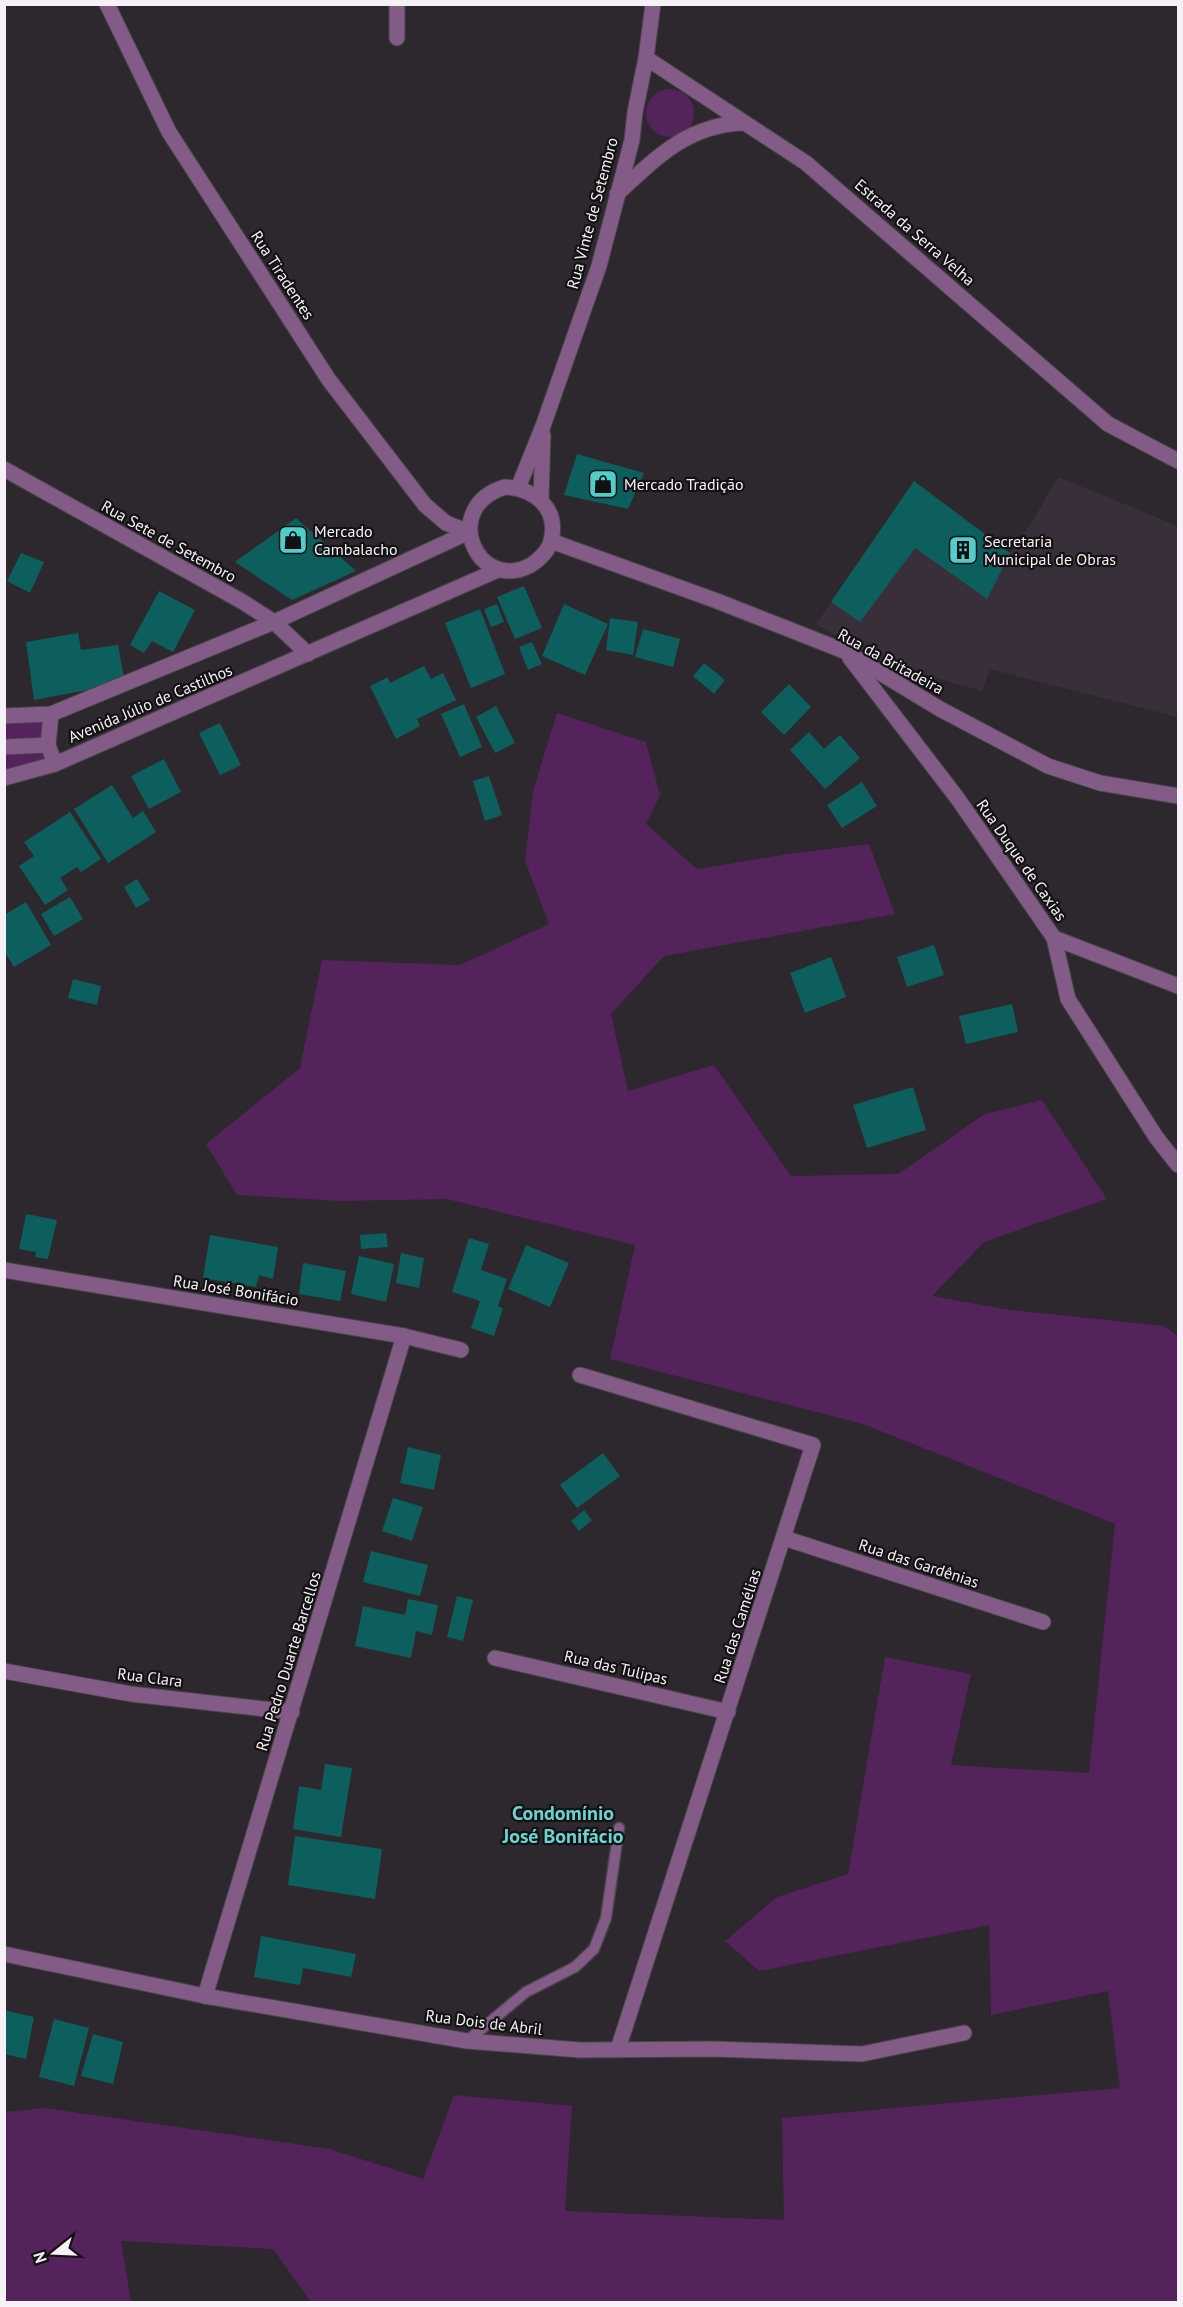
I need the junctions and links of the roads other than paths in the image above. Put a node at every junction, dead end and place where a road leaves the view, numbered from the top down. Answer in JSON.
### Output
{"nodes":[{"id":1,"x":107,"y":4,"type":"edge"},
{"id":2,"x":398,"y":4,"type":"edge"},
{"id":3,"x":653,"y":4,"type":"edge"},
{"id":4,"x":397,"y":38,"type":"dead end"},
{"id":5,"x":646,"y":58,"type":"junction"},
{"id":6,"x":743,"y":123,"type":"junction"},
{"id":7,"x":617,"y":194,"type":"junction"},
{"id":8,"x":543,"y":426,"type":"junction"},
{"id":9,"x":1179,"y":461,"type":"edge"},
{"id":10,"x":4,"y":469,"type":"edge"},
{"id":11,"x":518,"y":488,"type":"junction"},
{"id":12,"x":541,"y":501,"type":"junction"},
{"id":13,"x":469,"y":532,"type":"junction"},
{"id":14,"x":551,"y":541,"type":"junction"},
{"id":15,"x":498,"y":570,"type":"junction"},
{"id":16,"x":274,"y":622,"type":"junction"},
{"id":17,"x":844,"y":651,"type":"junction"},
{"id":18,"x":308,"y":654,"type":"junction"},
{"id":19,"x":51,"y":714,"type":"junction"},
{"id":20,"x":4,"y":716,"type":"edge"},
{"id":21,"x":48,"y":745,"type":"junction"},
{"id":22,"x":4,"y":747,"type":"edge"},
{"id":23,"x":55,"y":764,"type":"junction"},
{"id":24,"x":4,"y":778,"type":"edge"},
{"id":25,"x":1179,"y":796,"type":"edge"},
{"id":26,"x":1054,"y":938,"type":"junction"},
{"id":27,"x":1179,"y":986,"type":"edge"},
{"id":28,"x":1179,"y":1165,"type":"edge"},
{"id":29,"x":4,"y":1270,"type":"edge"},
{"id":30,"x":404,"y":1336,"type":"junction"},
{"id":31,"x":461,"y":1350,"type":"dead end"},
{"id":32,"x":580,"y":1375,"type":"dead end"},
{"id":33,"x":784,"y":1538,"type":"junction"},
{"id":34,"x":1043,"y":1622,"type":"dead end"},
{"id":35,"x":495,"y":1658,"type":"dead end"},
{"id":36,"x":4,"y":1671,"type":"edge"},
{"id":37,"x":292,"y":1712,"type":"junction"},
{"id":38,"x":728,"y":1712,"type":"junction"},
{"id":39,"x":619,"y":1827,"type":"dead end"},
{"id":40,"x":4,"y":1954,"type":"edge"},
{"id":41,"x":205,"y":1996,"type":"junction"},
{"id":42,"x":964,"y":2033,"type":"dead end"},
{"id":43,"x":467,"y":2041,"type":"junction"},
{"id":44,"x":618,"y":2049,"type":"junction"}],
"edges":[{"from":1,"to":13,"type":"street","name":"Rua Tiradentes"},
{"from":2,"to":4,"type":"street"},
{"from":3,"to":5,"type":"street","name":"Rua Vinte de Setembro"},
{"from":5,"to":6,"type":"street","name":"Estrada da Serra Velha"},
{"from":5,"to":7,"type":"street","name":"Rua Vinte de Setembro"},
{"from":6,"to":7,"type":"street"},
{"from":6,"to":9,"type":"street","name":"Estrada da Serra Velha"},
{"from":7,"to":8,"type":"street","name":"Rua Vinte de Setembro"},
{"from":8,"to":11,"type":"street","name":"Rua Vinte de Setembro"},
{"from":8,"to":12,"type":"street","name":"Rua Vinte de Setembro"},
{"from":10,"to":16,"type":"street","name":"Rua Sete de Setembro"},
{"from":11,"to":12,"type":"street"},
{"from":11,"to":13,"type":"street"},
{"from":12,"to":14,"type":"street"},
{"from":13,"to":15,"type":"street"},
{"from":13,"to":16,"type":"street"},
{"from":14,"to":15,"type":"street"},
{"from":14,"to":17,"type":"street","name":"Rua da Britadeira"},
{"from":15,"to":18,"type":"street"},
{"from":16,"to":18,"type":"street","name":"Rua Sete de Setembro"},
{"from":16,"to":19,"type":"street","name":"Avenida Júlio de Castilhos"},
{"from":17,"to":25,"type":"street","name":"Rua da Britadeira"},
{"from":17,"to":26,"type":"street","name":"Rua Duque de Caxias"},
{"from":18,"to":23,"type":"street","name":"Avenida Júlio de Castilhos"},
{"from":19,"to":20,"type":"street","name":"Avenida Júlio de Castilhos"},
{"from":19,"to":21,"type":"street"},
{"from":21,"to":22,"type":"street"},
{"from":21,"to":23,"type":"street"},
{"from":23,"to":24,"type":"street","name":"Avenida Júlio de Castilhos"},
{"from":26,"to":27,"type":"street"},
{"from":26,"to":28,"type":"street","name":"Rua Duque de Caxias"},
{"from":29,"to":30,"type":"street","name":"Rua José Bonifácio"},
{"from":30,"to":31,"type":"street","name":"Rua José Bonifácio"},
{"from":30,"to":37,"type":"street","name":"Rua Pedro Duarte Barcellos"},
{"from":32,"to":33,"type":"street","name":"Rua das Camélias"},
{"from":33,"to":34,"type":"street","name":"Rua das Gardênias"},
{"from":33,"to":38,"type":"street","name":"Rua das Camélias"},
{"from":35,"to":38,"type":"street","name":"Rua das Tulipas"},
{"from":36,"to":37,"type":"street","name":"Rua Clara"},
{"from":37,"to":41,"type":"street","name":"Rua Pedro Duarte Barcellos"},
{"from":38,"to":44,"type":"street","name":"Rua das Camélias"},
{"from":39,"to":43,"type":"lane"},
{"from":40,"to":41,"type":"street","name":"Rua Dois de Abril"},
{"from":41,"to":43,"type":"street","name":"Rua Dois de Abril"},
{"from":42,"to":44,"type":"street","name":"Rua Dois de Abril"},
{"from":43,"to":44,"type":"street","name":"Rua Dois de Abril"}]}
